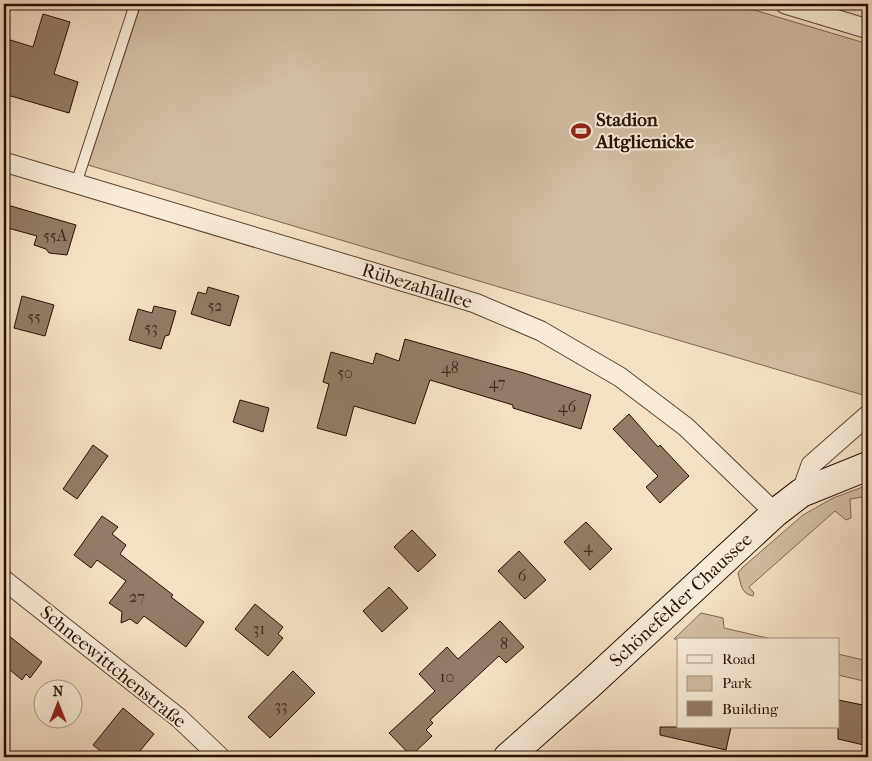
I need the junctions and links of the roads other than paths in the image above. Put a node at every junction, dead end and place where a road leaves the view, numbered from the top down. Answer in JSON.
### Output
{"nodes":[{"id":1,"x":135,"y":4,"type":"edge"},
{"id":2,"x":785,"y":4,"type":"edge"},
{"id":3,"x":868,"y":29,"type":"edge"},
{"id":4,"x":4,"y":162,"type":"edge"},
{"id":5,"x":76,"y":184,"type":"junction"},
{"id":6,"x":868,"y":415,"type":"edge"},
{"id":7,"x":868,"y":466,"type":"edge"},
{"id":8,"x":801,"y":493,"type":"junction"},
{"id":9,"x":775,"y":513,"type":"junction"},
{"id":10,"x":4,"y":580,"type":"edge"},
{"id":11,"x":220,"y":757,"type":"edge"},
{"id":12,"x":508,"y":757,"type":"edge"}],
"edges":[{"from":1,"to":5,"type":"lane"},
{"from":2,"to":3,"type":"street"},
{"from":4,"to":5,"type":"street","name":"Rübezahlallee"},
{"from":5,"to":9,"type":"street","name":"Rübezahlallee"},
{"from":6,"to":8,"type":"street"},
{"from":7,"to":8,"type":"main road","name":"Schönefelder Chaussee"},
{"from":8,"to":9,"type":"main road","name":"Schönefelder Chaussee"},
{"from":9,"to":12,"type":"main road","name":"Schönefelder Chaussee"},
{"from":10,"to":11,"type":"street","name":"Schneewittchenstraße"}]}
